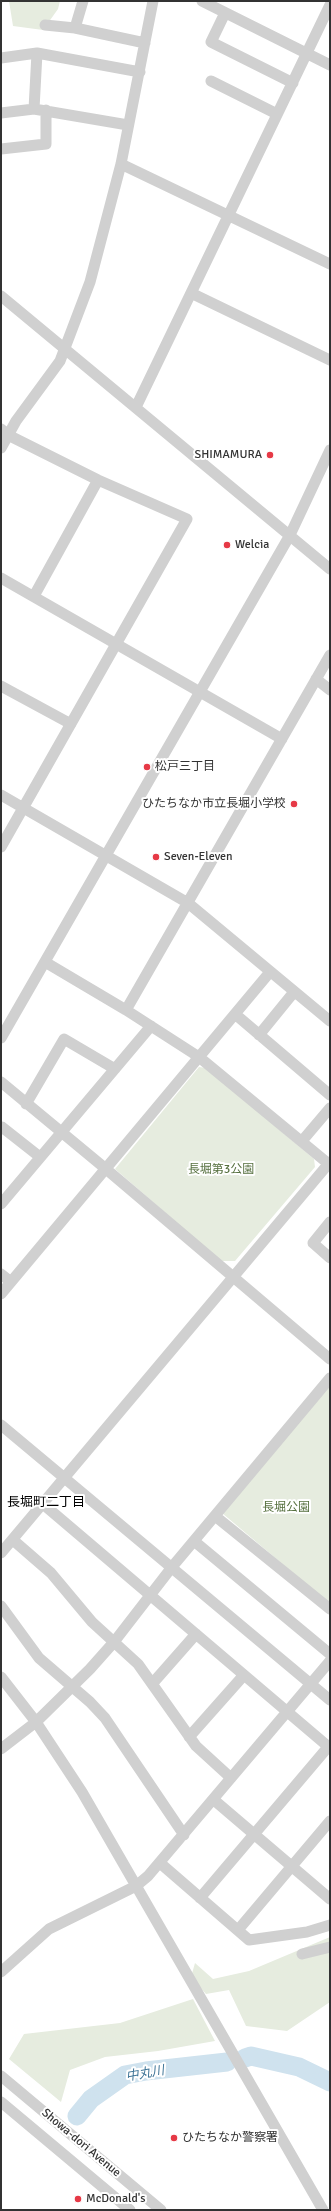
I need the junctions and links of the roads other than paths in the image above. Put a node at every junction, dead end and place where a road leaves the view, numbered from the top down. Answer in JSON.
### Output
{"nodes":[{"id":1,"x":83,"y":1,"type":"edge"},
{"id":2,"x":153,"y":1,"type":"edge"},
{"id":3,"x":208,"y":2,"type":"edge"},
{"id":4,"x":330,"y":5,"type":"edge"},
{"id":5,"x":225,"y":13,"type":"junction"},
{"id":6,"x":45,"y":25,"type":"dead end"},
{"id":7,"x":76,"y":28,"type":"junction"},
{"id":8,"x":145,"y":43,"type":"junction"},
{"id":9,"x":37,"y":53,"type":"junction"},
{"id":10,"x":307,"y":54,"type":"junction"},
{"id":11,"x":1,"y":58,"type":"edge"},
{"id":12,"x":330,"y":65,"type":"edge"},
{"id":13,"x":140,"y":72,"type":"junction"},
{"id":14,"x":211,"y":81,"type":"dead end"},
{"id":15,"x":293,"y":83,"type":"junction"},
{"id":16,"x":34,"y":109,"type":"junction"},
{"id":17,"x":46,"y":110,"type":"junction"},
{"id":18,"x":1,"y":113,"type":"edge"},
{"id":19,"x":277,"y":114,"type":"junction"},
{"id":20,"x":128,"y":125,"type":"junction"},
{"id":21,"x":1,"y":149,"type":"edge"},
{"id":22,"x":121,"y":164,"type":"junction"},
{"id":23,"x":228,"y":216,"type":"junction"},
{"id":24,"x":330,"y":264,"type":"edge"},
{"id":25,"x":191,"y":293,"type":"junction"},
{"id":26,"x":1,"y":296,"type":"edge"},
{"id":27,"x":65,"y":348,"type":"junction"},
{"id":28,"x":330,"y":360,"type":"edge"},
{"id":29,"x":136,"y":407,"type":"junction"},
{"id":30,"x":4,"y":432,"type":"edge"},
{"id":31,"x":1,"y":448,"type":"edge"},
{"id":32,"x":330,"y":450,"type":"edge"},
{"id":33,"x":98,"y":480,"type":"junction"},
{"id":34,"x":290,"y":535,"type":"junction"},
{"id":35,"x":330,"y":569,"type":"edge"},
{"id":36,"x":1,"y":578,"type":"edge"},
{"id":37,"x":34,"y":596,"type":"junction"},
{"id":38,"x":117,"y":642,"type":"junction"},
{"id":39,"x":330,"y":655,"type":"edge"},
{"id":40,"x":316,"y":678,"type":"junction"},
{"id":41,"x":1,"y":686,"type":"edge"},
{"id":42,"x":330,"y":690,"type":"edge"},
{"id":43,"x":200,"y":692,"type":"junction"},
{"id":44,"x":71,"y":724,"type":"junction"},
{"id":45,"x":282,"y":739,"type":"junction"},
{"id":46,"x":1,"y":795,"type":"edge"},
{"id":47,"x":23,"y":808,"type":"junction"},
{"id":48,"x":1,"y":847,"type":"edge"},
{"id":49,"x":106,"y":854,"type":"junction"},
{"id":50,"x":188,"y":903,"type":"junction"},
{"id":51,"x":45,"y":962,"type":"junction"},
{"id":52,"x":270,"y":972,"type":"junction"},
{"id":53,"x":294,"y":992,"type":"junction"},
{"id":54,"x":126,"y":1010,"type":"junction"},
{"id":55,"x":235,"y":1014,"type":"junction"},
{"id":56,"x":330,"y":1021,"type":"edge"},
{"id":57,"x":151,"y":1026,"type":"junction"},
{"id":58,"x":259,"y":1035,"type":"junction"},
{"id":59,"x":1,"y":1038,"type":"edge"},
{"id":60,"x":199,"y":1057,"type":"junction"},
{"id":61,"x":116,"y":1069,"type":"junction"},
{"id":62,"x":1,"y":1082,"type":"edge"},
{"id":63,"x":330,"y":1095,"type":"edge"},
{"id":64,"x":26,"y":1104,"type":"junction"},
{"id":65,"x":330,"y":1108,"type":"edge"},
{"id":66,"x":1,"y":1128,"type":"edge"},
{"id":67,"x":61,"y":1133,"type":"junction"},
{"id":68,"x":302,"y":1141,"type":"junction"},
{"id":69,"x":40,"y":1157,"type":"junction"},
{"id":70,"x":329,"y":1164,"type":"edge"},
{"id":71,"x":106,"y":1169,"type":"junction"},
{"id":72,"x":1,"y":1204,"type":"edge"},
{"id":73,"x":330,"y":1222,"type":"edge"},
{"id":74,"x":330,"y":1258,"type":"edge"},
{"id":75,"x":1,"y":1274,"type":"edge"},
{"id":76,"x":232,"y":1277,"type":"junction"},
{"id":77,"x":11,"y":1282,"type":"junction"},
{"id":78,"x":1,"y":1294,"type":"edge"},
{"id":79,"x":330,"y":1359,"type":"edge"},
{"id":80,"x":330,"y":1378,"type":"edge"},
{"id":81,"x":1,"y":1425,"type":"edge"},
{"id":82,"x":63,"y":1477,"type":"junction"},
{"id":83,"x":43,"y":1504,"type":"junction"},
{"id":84,"x":216,"y":1516,"type":"junction"},
{"id":85,"x":13,"y":1540,"type":"junction"},
{"id":86,"x":194,"y":1540,"type":"junction"},
{"id":87,"x":1,"y":1553,"type":"edge"},
{"id":88,"x":172,"y":1567,"type":"junction"},
{"id":89,"x":151,"y":1595,"type":"junction"},
{"id":90,"x":1,"y":1606,"type":"edge"},
{"id":91,"x":330,"y":1609,"type":"edge"},
{"id":92,"x":196,"y":1634,"type":"junction"},
{"id":93,"x":114,"y":1642,"type":"junction"},
{"id":94,"x":330,"y":1654,"type":"edge"},
{"id":95,"x":330,"y":1661,"type":"edge"},
{"id":96,"x":244,"y":1675,"type":"junction"},
{"id":97,"x":1,"y":1677,"type":"edge"},
{"id":98,"x":152,"y":1684,"type":"junction"},
{"id":99,"x":311,"y":1684,"type":"junction"},
{"id":100,"x":73,"y":1686,"type":"junction"},
{"id":101,"x":330,"y":1700,"type":"edge"},
{"id":102,"x":288,"y":1712,"type":"junction"},
{"id":103,"x":36,"y":1722,"type":"junction"},
{"id":104,"x":189,"y":1737,"type":"junction"},
{"id":105,"x":329,"y":1747,"type":"edge"},
{"id":106,"x":1,"y":1749,"type":"edge"},
{"id":107,"x":231,"y":1778,"type":"junction"},
{"id":108,"x":214,"y":1800,"type":"junction"},
{"id":109,"x":329,"y":1823,"type":"edge"},
{"id":110,"x":184,"y":1835,"type":"junction"},
{"id":111,"x":254,"y":1835,"type":"junction"},
{"id":112,"x":160,"y":1863,"type":"junction"},
{"id":113,"x":292,"y":1866,"type":"junction"},
{"id":114,"x":136,"y":1886,"type":"junction"},
{"id":115,"x":200,"y":1898,"type":"junction"},
{"id":116,"x":330,"y":1899,"type":"edge"},
{"id":117,"x":330,"y":1925,"type":"edge"},
{"id":118,"x":238,"y":1930,"type":"junction"},
{"id":119,"x":330,"y":1947,"type":"edge"},
{"id":120,"x":302,"y":1954,"type":"dead end"},
{"id":121,"x":1,"y":1972,"type":"edge"},
{"id":122,"x":1,"y":2076,"type":"edge"},
{"id":123,"x":1,"y":2102,"type":"edge"},
{"id":124,"x":143,"y":2196,"type":"junction"},
{"id":125,"x":130,"y":2210,"type":"edge"},
{"id":126,"x":161,"y":2210,"type":"edge"},
{"id":127,"x":323,"y":2210,"type":"edge"}],
"edges":[{"from":1,"to":7,"type":"street"},
{"from":2,"to":8,"type":"street"},
{"from":3,"to":5,"type":"street"},
{"from":4,"to":10,"type":"street"},
{"from":5,"to":10,"type":"street"},
{"from":5,"to":15,"type":"street"},
{"from":6,"to":7,"type":"street"},
{"from":7,"to":8,"type":"street"},
{"from":8,"to":13,"type":"street"},
{"from":9,"to":11,"type":"street"},
{"from":9,"to":13,"type":"street"},
{"from":9,"to":16,"type":"street"},
{"from":10,"to":12,"type":"street"},
{"from":10,"to":15,"type":"street"},
{"from":13,"to":20,"type":"street"},
{"from":14,"to":19,"type":"street"},
{"from":15,"to":19,"type":"street"},
{"from":16,"to":17,"type":"street"},
{"from":16,"to":18,"type":"street"},
{"from":17,"to":20,"type":"street"},
{"from":17,"to":21,"type":"street"},
{"from":19,"to":23,"type":"street"},
{"from":20,"to":22,"type":"street"},
{"from":22,"to":23,"type":"street"},
{"from":22,"to":27,"type":"street"},
{"from":23,"to":24,"type":"street"},
{"from":23,"to":25,"type":"street"},
{"from":25,"to":28,"type":"street"},
{"from":25,"to":29,"type":"street"},
{"from":26,"to":27,"type":"street"},
{"from":27,"to":29,"type":"street"},
{"from":27,"to":30,"type":"street"},
{"from":29,"to":34,"type":"street"},
{"from":30,"to":31,"type":"street"},
{"from":30,"to":33,"type":"street"},
{"from":32,"to":34,"type":"street"},
{"from":33,"to":37,"type":"street"},
{"from":33,"to":38,"type":"street"},
{"from":34,"to":35,"type":"street"},
{"from":34,"to":43,"type":"street"},
{"from":36,"to":37,"type":"street"},
{"from":37,"to":38,"type":"street"},
{"from":38,"to":43,"type":"street"},
{"from":38,"to":44,"type":"street"},
{"from":39,"to":40,"type":"street"},
{"from":40,"to":42,"type":"street"},
{"from":40,"to":45,"type":"street"},
{"from":41,"to":44,"type":"street"},
{"from":43,"to":45,"type":"street"},
{"from":43,"to":49,"type":"street"},
{"from":44,"to":47,"type":"street"},
{"from":45,"to":50,"type":"street"},
{"from":46,"to":47,"type":"street"},
{"from":47,"to":48,"type":"street"},
{"from":47,"to":49,"type":"street"},
{"from":49,"to":50,"type":"street"},
{"from":49,"to":51,"type":"street"},
{"from":50,"to":52,"type":"street"},
{"from":50,"to":54,"type":"street"},
{"from":51,"to":54,"type":"street"},
{"from":51,"to":59,"type":"street"},
{"from":52,"to":53,"type":"street"},
{"from":52,"to":55,"type":"street"},
{"from":53,"to":56,"type":"street"},
{"from":53,"to":58,"type":"street"},
{"from":54,"to":57,"type":"street"},
{"from":55,"to":58,"type":"street"},
{"from":55,"to":60,"type":"street"},
{"from":57,"to":60,"type":"street"},
{"from":57,"to":61,"type":"street"},
{"from":58,"to":63,"type":"street"},
{"from":60,"to":68,"type":"street"},
{"from":60,"to":71,"type":"street"},
{"from":61,"to":64,"type":"street"},
{"from":61,"to":67,"type":"street"},
{"from":62,"to":64,"type":"street"},
{"from":64,"to":67,"type":"street"},
{"from":65,"to":68,"type":"street"},
{"from":66,"to":69,"type":"street"},
{"from":67,"to":69,"type":"street"},
{"from":67,"to":71,"type":"street"},
{"from":68,"to":70,"type":"street"},
{"from":69,"to":72,"type":"street"},
{"from":70,"to":76,"type":"street"},
{"from":71,"to":76,"type":"street"},
{"from":71,"to":77,"type":"street"},
{"from":73,"to":74,"type":"street"},
{"from":75,"to":77,"type":"street"},
{"from":76,"to":79,"type":"street"},
{"from":76,"to":82,"type":"street"},
{"from":77,"to":78,"type":"street"},
{"from":80,"to":84,"type":"street"},
{"from":81,"to":82,"type":"street"},
{"from":82,"to":83,"type":"street"},
{"from":82,"to":88,"type":"street"},
{"from":83,"to":85,"type":"street"},
{"from":83,"to":89,"type":"street"},
{"from":84,"to":86,"type":"street"},
{"from":84,"to":91,"type":"street"},
{"from":85,"to":87,"type":"street"},
{"from":85,"to":93,"type":"street"},
{"from":86,"to":88,"type":"street"},
{"from":86,"to":94,"type":"street"},
{"from":88,"to":89,"type":"street"},
{"from":88,"to":99,"type":"street"},
{"from":89,"to":92,"type":"street"},
{"from":89,"to":93,"type":"street"},
{"from":90,"to":100,"type":"street"},
{"from":92,"to":96,"type":"street"},
{"from":92,"to":98,"type":"street"},
{"from":93,"to":98,"type":"street"},
{"from":93,"to":100,"type":"street"},
{"from":95,"to":99,"type":"street"},
{"from":96,"to":102,"type":"street"},
{"from":96,"to":104,"type":"street"},
{"from":97,"to":103,"type":"street"},
{"from":98,"to":104,"type":"street"},
{"from":99,"to":101,"type":"street"},
{"from":99,"to":102,"type":"street"},
{"from":100,"to":103,"type":"street"},
{"from":100,"to":110,"type":"street"},
{"from":102,"to":105,"type":"street"},
{"from":102,"to":107,"type":"street"},
{"from":103,"to":106,"type":"street"},
{"from":103,"to":114,"type":"street"},
{"from":104,"to":107,"type":"street"},
{"from":105,"to":111,"type":"street"},
{"from":107,"to":108,"type":"street"},
{"from":108,"to":110,"type":"street"},
{"from":108,"to":111,"type":"street"},
{"from":109,"to":113,"type":"street"},
{"from":110,"to":112,"type":"street"},
{"from":111,"to":113,"type":"street"},
{"from":111,"to":115,"type":"street"},
{"from":112,"to":114,"type":"street"},
{"from":112,"to":115,"type":"street"},
{"from":113,"to":116,"type":"street"},
{"from":113,"to":118,"type":"street"},
{"from":114,"to":121,"type":"street"},
{"from":114,"to":127,"type":"street"},
{"from":115,"to":118,"type":"street"},
{"from":117,"to":118,"type":"street"},
{"from":119,"to":120,"type":"street"},
{"from":122,"to":124,"type":"street","name":"Showa-dori Avenue"},
{"from":123,"to":125,"type":"street","name":"Showa-dori Avenue"},
{"from":124,"to":125,"type":"street"},
{"from":124,"to":126,"type":"street","name":"Showa-dori Avenue"}]}
